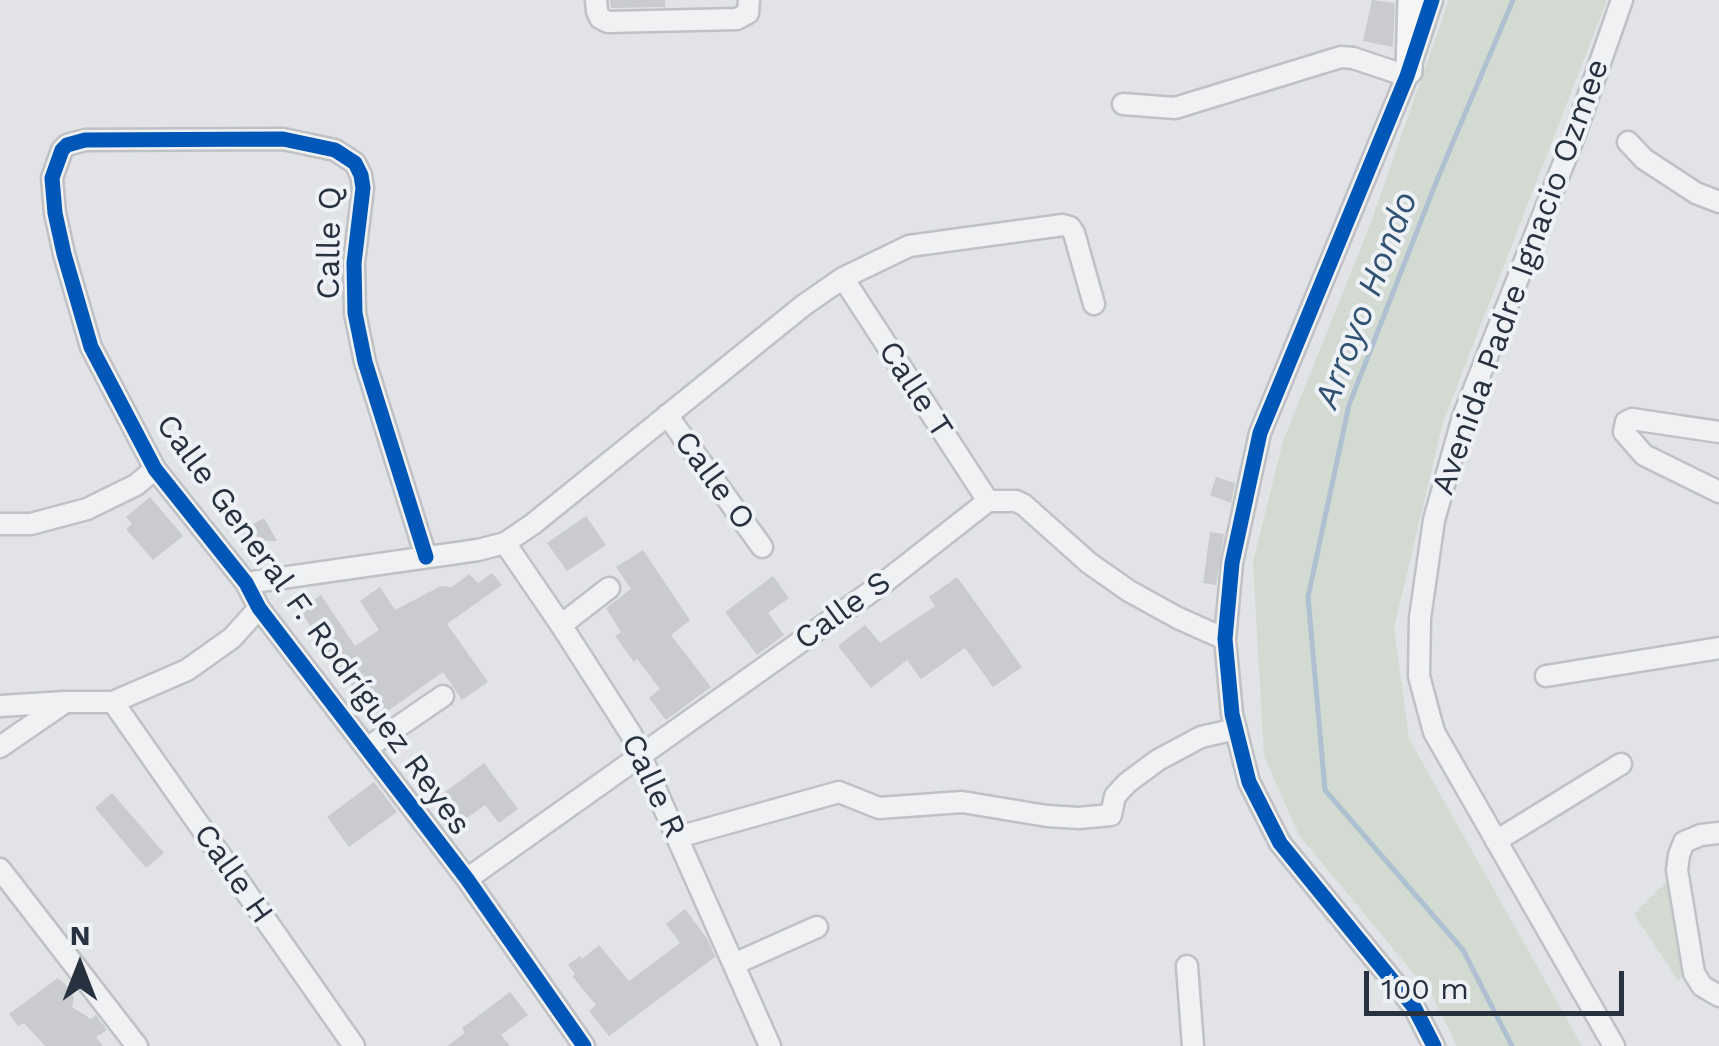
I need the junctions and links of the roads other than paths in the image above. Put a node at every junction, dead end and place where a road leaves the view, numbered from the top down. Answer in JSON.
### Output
{"nodes":[{"id":1,"x":596,"y":0,"type":"edge"},
{"id":2,"x":749,"y":0,"type":"edge"},
{"id":3,"x":1411,"y":0,"type":"edge"},
{"id":4,"x":1432,"y":0,"type":"edge"},
{"id":5,"x":1622,"y":0,"type":"edge"},
{"id":6,"x":1408,"y":74,"type":"junction"},
{"id":7,"x":1123,"y":104,"type":"dead end"},
{"id":8,"x":1628,"y":142,"type":"dead end"},
{"id":9,"x":62,"y":150,"type":"joint"},
{"id":10,"x":1719,"y":202,"type":"edge"},
{"id":11,"x":843,"y":278,"type":"junction"},
{"id":12,"x":1094,"y":304,"type":"dead end"},
{"id":13,"x":667,"y":416,"type":"junction"},
{"id":14,"x":1719,"y":432,"type":"edge"},
{"id":15,"x":155,"y":468,"type":"junction"},
{"id":16,"x":1719,"y":492,"type":"edge"},
{"id":17,"x":988,"y":502,"type":"junction"},
{"id":18,"x":0,"y":524,"type":"edge"},
{"id":19,"x":505,"y":543,"type":"junction"},
{"id":20,"x":762,"y":547,"type":"dead end"},
{"id":21,"x":426,"y":557,"type":"junction"},
{"id":22,"x":246,"y":583,"type":"junction"},
{"id":23,"x":609,"y":588,"type":"dead end"},
{"id":24,"x":259,"y":608,"type":"junction"},
{"id":25,"x":561,"y":625,"type":"junction"},
{"id":26,"x":1225,"y":639,"type":"junction"},
{"id":27,"x":1719,"y":648,"type":"edge"},
{"id":28,"x":1546,"y":676,"type":"dead end"},
{"id":29,"x":443,"y":696,"type":"dead end"},
{"id":30,"x":65,"y":702,"type":"junction"},
{"id":31,"x":113,"y":702,"type":"junction"},
{"id":32,"x":0,"y":706,"type":"edge"},
{"id":33,"x":1236,"y":729,"type":"junction"},
{"id":34,"x":0,"y":747,"type":"edge"},
{"id":35,"x":366,"y":748,"type":"junction"},
{"id":36,"x":641,"y":754,"type":"junction"},
{"id":37,"x":1620,"y":764,"type":"dead end"},
{"id":38,"x":1719,"y":833,"type":"edge"},
{"id":39,"x":678,"y":837,"type":"junction"},
{"id":40,"x":1496,"y":842,"type":"junction"},
{"id":41,"x":0,"y":869,"type":"edge"},
{"id":42,"x":467,"y":879,"type":"junction"},
{"id":43,"x":817,"y":927,"type":"dead end"},
{"id":44,"x":734,"y":964,"type":"junction"},
{"id":45,"x":1187,"y":966,"type":"dead end"},
{"id":46,"x":1719,"y":996,"type":"edge"},
{"id":47,"x":573,"y":1042,"type":"edge"},
{"id":48,"x":137,"y":1046,"type":"edge"},
{"id":49,"x":354,"y":1046,"type":"edge"},
{"id":50,"x":770,"y":1046,"type":"edge"},
{"id":51,"x":1194,"y":1046,"type":"edge"},
{"id":52,"x":1434,"y":1046,"type":"edge"},
{"id":53,"x":1614,"y":1046,"type":"edge"}],
"edges":[{"from":1,"to":2,"type":"street"},
{"from":3,"to":6,"type":"main road"},
{"from":4,"to":6,"type":"street"},
{"from":5,"to":40,"type":"street","name":"Avenida Padre Ignacio Ozmee"},
{"from":6,"to":7,"type":"street"},
{"from":6,"to":26,"type":"street"},
{"from":8,"to":10,"type":"street"},
{"from":9,"to":15,"type":"street","name":"Calle General F. Rodríguez Reyes"},
{"from":9,"to":21,"type":"street","name":"Calle Q"},
{"from":11,"to":12,"type":"street"},
{"from":11,"to":13,"type":"street"},
{"from":11,"to":17,"type":"street","name":"Calle T"},
{"from":13,"to":19,"type":"street"},
{"from":13,"to":20,"type":"street","name":"Calle O"},
{"from":14,"to":16,"type":"street"},
{"from":15,"to":18,"type":"street"},
{"from":15,"to":22,"type":"street","name":"Calle General F. Rodríguez Reyes"},
{"from":17,"to":26,"type":"street"},
{"from":17,"to":36,"type":"street","name":"Calle S"},
{"from":19,"to":21,"type":"street"},
{"from":19,"to":25,"type":"street","name":"Calle R"},
{"from":21,"to":22,"type":"street"},
{"from":22,"to":24,"type":"street","name":"Calle General F. Rodríguez Reyes"},
{"from":23,"to":25,"type":"street"},
{"from":24,"to":31,"type":"street"},
{"from":24,"to":35,"type":"street","name":"Calle General F. Rodríguez Reyes"},
{"from":25,"to":36,"type":"street","name":"Calle R"},
{"from":26,"to":33,"type":"street"},
{"from":27,"to":28,"type":"street"},
{"from":29,"to":35,"type":"street"},
{"from":30,"to":31,"type":"street"},
{"from":30,"to":32,"type":"street"},
{"from":30,"to":34,"type":"street"},
{"from":31,"to":49,"type":"street","name":"Calle H"},
{"from":33,"to":39,"type":"street"},
{"from":33,"to":52,"type":"street"},
{"from":35,"to":42,"type":"street","name":"Calle General F. Rodríguez Reyes"},
{"from":36,"to":39,"type":"street","name":"Calle R"},
{"from":36,"to":42,"type":"street","name":"Calle S"},
{"from":37,"to":40,"type":"street"},
{"from":38,"to":46,"type":"street"},
{"from":39,"to":44,"type":"street","name":"Calle R"},
{"from":40,"to":53,"type":"street","name":"Avenida Padre Ignacio Ozmee"},
{"from":41,"to":48,"type":"street"},
{"from":42,"to":47,"type":"street","name":"Calle General F. Rodríguez Reyes"},
{"from":43,"to":44,"type":"street"},
{"from":44,"to":50,"type":"street","name":"Calle R"},
{"from":45,"to":51,"type":"street"}]}
